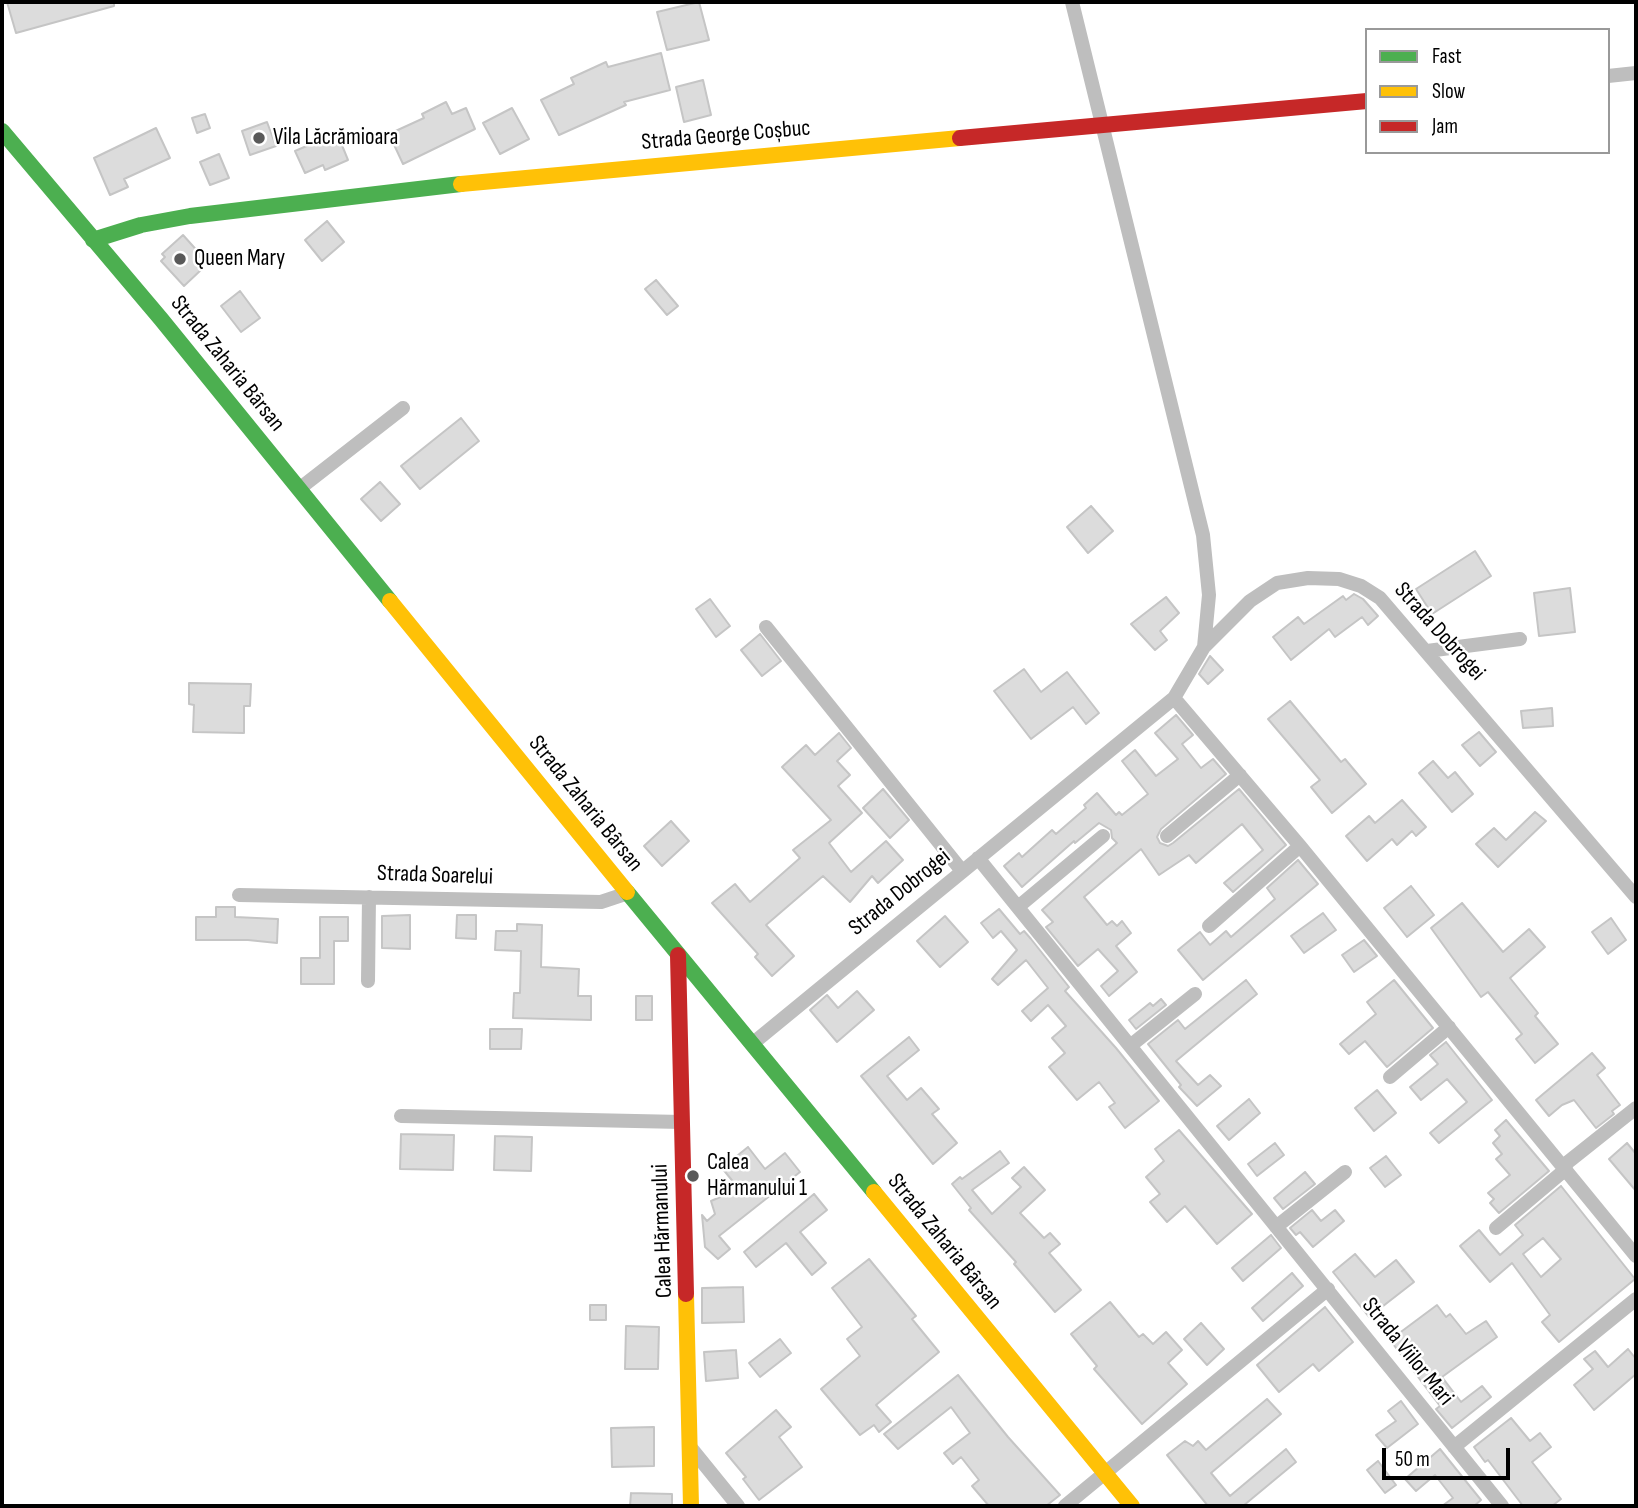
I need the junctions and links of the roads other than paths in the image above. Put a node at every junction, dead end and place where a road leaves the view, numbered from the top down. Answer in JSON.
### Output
{"nodes":[{"id":1,"x":1072,"y":2,"type":"edge"},
{"id":2,"x":1636,"y":73,"type":"edge"},
{"id":3,"x":1610,"y":76,"type":"edge"},
{"id":4,"x":1365,"y":101,"type":"edge"},
{"id":5,"x":1102,"y":126,"type":"junction"},
{"id":6,"x":2,"y":131,"type":"edge"},
{"id":7,"x":93,"y":240,"type":"junction"},
{"id":8,"x":403,"y":408,"type":"dead end"},
{"id":9,"x":299,"y":489,"type":"junction"},
{"id":10,"x":766,"y":627,"type":"dead end"},
{"id":11,"x":1520,"y":639,"type":"dead end"},
{"id":12,"x":1204,"y":647,"type":"junction"},
{"id":13,"x":1427,"y":651,"type":"junction"},
{"id":14,"x":1174,"y":698,"type":"junction"},
{"id":15,"x":1240,"y":775,"type":"junction"},
{"id":16,"x":1103,"y":836,"type":"dead end"},
{"id":17,"x":1167,"y":836,"type":"dead end"},
{"id":18,"x":1300,"y":846,"type":"junction"},
{"id":19,"x":978,"y":858,"type":"junction"},
{"id":20,"x":962,"y":871,"type":"junction"},
{"id":21,"x":628,"y":893,"type":"junction"},
{"id":22,"x":239,"y":895,"type":"dead end"},
{"id":23,"x":369,"y":897,"type":"junction"},
{"id":24,"x":1636,"y":897,"type":"edge"},
{"id":25,"x":1018,"y":907,"type":"junction"},
{"id":26,"x":1209,"y":926,"type":"dead end"},
{"id":27,"x":678,"y":954,"type":"junction"},
{"id":28,"x":368,"y":981,"type":"dead end"},
{"id":29,"x":1195,"y":994,"type":"dead end"},
{"id":30,"x":1449,"y":1027,"type":"junction"},
{"id":31,"x":751,"y":1044,"type":"junction"},
{"id":32,"x":1130,"y":1046,"type":"junction"},
{"id":33,"x":1390,"y":1077,"type":"dead end"},
{"id":34,"x":1636,"y":1108,"type":"edge"},
{"id":35,"x":401,"y":1116,"type":"dead end"},
{"id":36,"x":682,"y":1122,"type":"junction"},
{"id":37,"x":1564,"y":1168,"type":"junction"},
{"id":38,"x":1345,"y":1172,"type":"dead end"},
{"id":39,"x":1276,"y":1227,"type":"junction"},
{"id":40,"x":1496,"y":1228,"type":"dead end"},
{"id":41,"x":1636,"y":1256,"type":"edge"},
{"id":42,"x":1328,"y":1289,"type":"junction"},
{"id":43,"x":1636,"y":1299,"type":"edge"},
{"id":44,"x":1454,"y":1447,"type":"junction"},
{"id":45,"x":691,"y":1448,"type":"junction"},
{"id":46,"x":1106,"y":1474,"type":"junction"},
{"id":47,"x":691,"y":1506,"type":"edge"},
{"id":48,"x":738,"y":1506,"type":"edge"},
{"id":49,"x":1065,"y":1506,"type":"edge"},
{"id":50,"x":1132,"y":1506,"type":"edge"},
{"id":51,"x":1502,"y":1506,"type":"edge"}],
"edges":[{"from":1,"to":5,"type":"street"},
{"from":2,"to":3,"type":"street"},
{"from":4,"to":5,"type":"street","name":"Strada George Coșbuc"},
{"from":5,"to":7,"type":"street","name":"Strada George Coșbuc"},
{"from":5,"to":12,"type":"street"},
{"from":6,"to":7,"type":"street","name":"Strada Zaharia Bârsan"},
{"from":7,"to":9,"type":"street","name":"Strada Zaharia Bârsan"},
{"from":8,"to":9,"type":"street"},
{"from":9,"to":21,"type":"street","name":"Strada Zaharia Bârsan"},
{"from":10,"to":20,"type":"street"},
{"from":11,"to":13,"type":"street"},
{"from":12,"to":13,"type":"street","name":"Strada Dobrogei"},
{"from":12,"to":14,"type":"street","name":"Strada Dobrogei"},
{"from":13,"to":24,"type":"street","name":"Strada Dobrogei"},
{"from":14,"to":15,"type":"street"},
{"from":14,"to":19,"type":"street","name":"Strada Dobrogei"},
{"from":15,"to":17,"type":"street"},
{"from":15,"to":18,"type":"street"},
{"from":16,"to":25,"type":"street"},
{"from":18,"to":26,"type":"street"},
{"from":18,"to":30,"type":"street"},
{"from":19,"to":20,"type":"street","name":"Strada Dobrogei"},
{"from":19,"to":25,"type":"street","name":"Strada Viilor Mari"},
{"from":20,"to":31,"type":"street","name":"Strada Dobrogei"},
{"from":21,"to":23,"type":"street","name":"Strada Soarelui"},
{"from":21,"to":27,"type":"street","name":"Strada Zaharia Bârsan"},
{"from":22,"to":23,"type":"street","name":"Strada Soarelui"},
{"from":23,"to":28,"type":"street"},
{"from":25,"to":32,"type":"street","name":"Strada Viilor Mari"},
{"from":27,"to":31,"type":"street","name":"Strada Zaharia Bârsan"},
{"from":27,"to":36,"type":"street","name":"Calea Hărmanului"},
{"from":29,"to":32,"type":"street"},
{"from":30,"to":33,"type":"street"},
{"from":30,"to":37,"type":"street"},
{"from":31,"to":46,"type":"street","name":"Strada Zaharia Bârsan"},
{"from":32,"to":39,"type":"street","name":"Strada Viilor Mari"},
{"from":34,"to":37,"type":"street"},
{"from":35,"to":36,"type":"street"},
{"from":36,"to":45,"type":"street","name":"Calea Hărmanului"},
{"from":37,"to":40,"type":"street"},
{"from":37,"to":41,"type":"street"},
{"from":38,"to":39,"type":"street"},
{"from":39,"to":42,"type":"street","name":"Strada Viilor Mari"},
{"from":42,"to":44,"type":"street","name":"Strada Viilor Mari"},
{"from":42,"to":46,"type":"street"},
{"from":43,"to":44,"type":"street"},
{"from":44,"to":51,"type":"street","name":"Strada Viilor Mari"},
{"from":45,"to":47,"type":"street","name":"Calea Hărmanului"},
{"from":45,"to":48,"type":"street"},
{"from":46,"to":49,"type":"street"},
{"from":46,"to":50,"type":"street","name":"Strada Zaharia Bârsan"}]}
